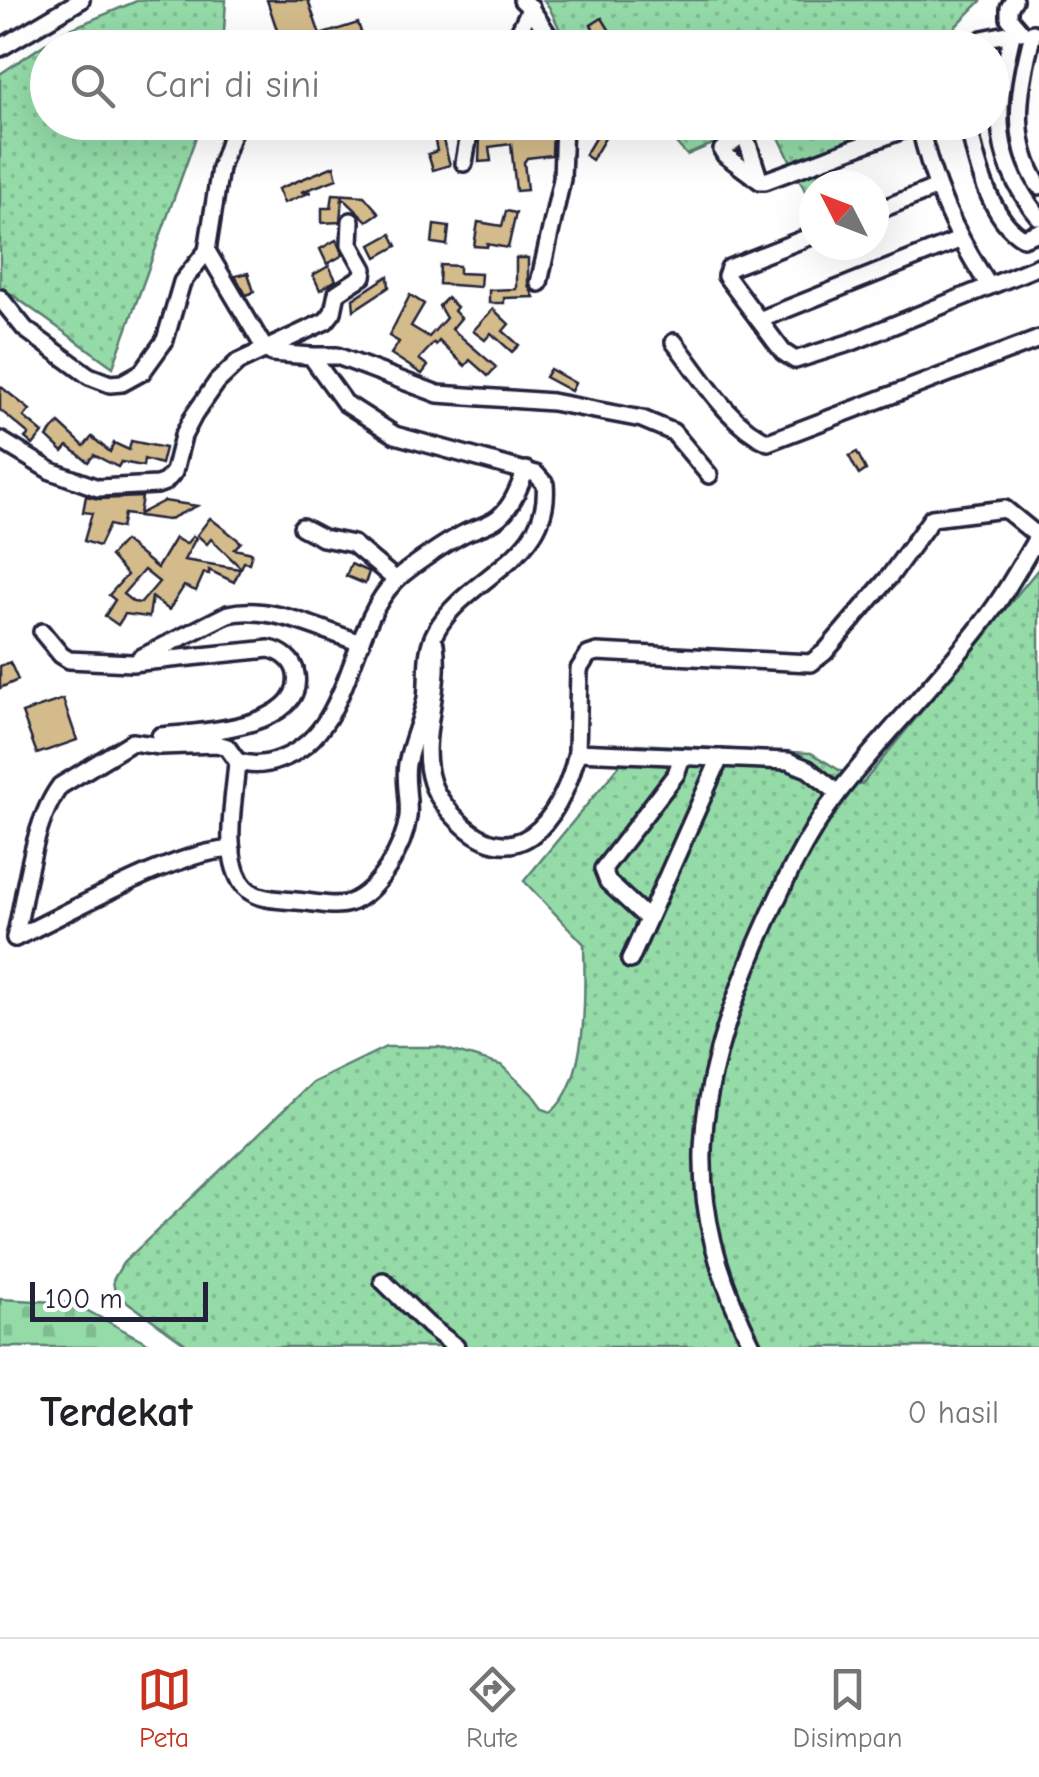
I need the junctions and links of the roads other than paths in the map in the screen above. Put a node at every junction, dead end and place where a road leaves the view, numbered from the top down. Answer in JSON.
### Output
{"nodes":[{"id":1,"x":81,"y":0,"type":"edge"},
{"id":2,"x":1014,"y":0,"type":"edge"},
{"id":3,"x":527,"y":4,"type":"edge"},
{"id":4,"x":30,"y":30,"type":"edge"},
{"id":5,"x":30,"y":30,"type":"edge"},
{"id":6,"x":518,"y":30,"type":"edge"},
{"id":7,"x":543,"y":30,"type":"edge"},
{"id":8,"x":1013,"y":30,"type":"junction"},
{"id":9,"x":1009,"y":31,"type":"edge"},
{"id":10,"x":1036,"y":31,"type":"edge"},
{"id":11,"x":0,"y":48,"type":"edge"},
{"id":12,"x":1009,"y":48,"type":"edge"},
{"id":13,"x":230,"y":140,"type":"edge"},
{"id":14,"x":468,"y":140,"type":"edge"},
{"id":15,"x":563,"y":140,"type":"edge"},
{"id":16,"x":872,"y":140,"type":"edge"},
{"id":17,"x":923,"y":140,"type":"edge"},
{"id":18,"x":972,"y":140,"type":"edge"},
{"id":19,"x":1002,"y":140,"type":"edge"},
{"id":20,"x":464,"y":163,"type":"dead end"},
{"id":21,"x":760,"y":181,"type":"dead end"},
{"id":22,"x":1039,"y":186,"type":"edge"},
{"id":23,"x":936,"y":188,"type":"junction"},
{"id":24,"x":889,"y":206,"type":"edge"},
{"id":25,"x":1039,"y":217,"type":"edge"},
{"id":26,"x":351,"y":221,"type":"dead end"},
{"id":27,"x":1039,"y":232,"type":"edge"},
{"id":28,"x":959,"y":240,"type":"junction"},
{"id":29,"x":799,"y":241,"type":"edge"},
{"id":30,"x":208,"y":250,"type":"junction"},
{"id":31,"x":1039,"y":266,"type":"edge"},
{"id":32,"x":538,"y":283,"type":"dead end"},
{"id":33,"x":989,"y":286,"type":"junction"},
{"id":34,"x":0,"y":298,"type":"edge"},
{"id":35,"x":759,"y":320,"type":"junction"},
{"id":36,"x":1039,"y":339,"type":"edge"},
{"id":37,"x":674,"y":342,"type":"dead end"},
{"id":38,"x":265,"y":349,"type":"junction"},
{"id":39,"x":311,"y":356,"type":"junction"},
{"id":40,"x":0,"y":440,"type":"edge"},
{"id":41,"x":526,"y":470,"type":"junction"},
{"id":42,"x":709,"y":476,"type":"dead end"},
{"id":43,"x":302,"y":527,"type":"dead end"},
{"id":44,"x":1038,"y":535,"type":"edge"},
{"id":45,"x":396,"y":580,"type":"junction"},
{"id":46,"x":42,"y":632,"type":"dead end"},
{"id":47,"x":434,"y":634,"type":"junction"},
{"id":48,"x":362,"y":643,"type":"junction"},
{"id":49,"x":132,"y":662,"type":"junction"},
{"id":50,"x":132,"y":742,"type":"junction"},
{"id":51,"x":577,"y":752,"type":"junction"},
{"id":52,"x":682,"y":757,"type":"junction"},
{"id":53,"x":720,"y":758,"type":"junction"},
{"id":54,"x":236,"y":762,"type":"junction"},
{"id":55,"x":838,"y":794,"type":"junction"},
{"id":56,"x":232,"y":850,"type":"junction"},
{"id":57,"x":648,"y":920,"type":"junction"},
{"id":58,"x":630,"y":960,"type":"dead end"},
{"id":59,"x":383,"y":1281,"type":"dead end"},
{"id":60,"x":456,"y":1347,"type":"edge"},
{"id":61,"x":753,"y":1347,"type":"edge"}],
"edges":[{"from":1,"to":4,"type":"street"},
{"from":2,"to":8,"type":"street"},
{"from":3,"to":6,"type":"street"},
{"from":3,"to":7,"type":"street"},
{"from":5,"to":11,"type":"street"},
{"from":8,"to":9,"type":"street"},
{"from":8,"to":10,"type":"street"},
{"from":8,"to":12,"type":"street"},
{"from":10,"to":22,"type":"street"},
{"from":13,"to":30,"type":"street"},
{"from":14,"to":20,"type":"street"},
{"from":15,"to":32,"type":"street"},
{"from":16,"to":21,"type":"street"},
{"from":17,"to":23,"type":"street"},
{"from":18,"to":27,"type":"street"},
{"from":19,"to":25,"type":"street"},
{"from":23,"to":24,"type":"street"},
{"from":23,"to":28,"type":"street"},
{"from":26,"to":38,"type":"street"},
{"from":28,"to":33,"type":"street"},
{"from":28,"to":35,"type":"street"},
{"from":29,"to":35,"type":"street"},
{"from":30,"to":34,"type":"street"},
{"from":30,"to":38,"type":"street"},
{"from":31,"to":33,"type":"street"},
{"from":33,"to":35,"type":"street"},
{"from":36,"to":37,"type":"street"},
{"from":38,"to":39,"type":"street"},
{"from":38,"to":40,"type":"street"},
{"from":39,"to":41,"type":"street"},
{"from":39,"to":42,"type":"street"},
{"from":41,"to":45,"type":"street"},
{"from":41,"to":47,"type":"street"},
{"from":43,"to":45,"type":"street"},
{"from":44,"to":51,"type":"street"},
{"from":44,"to":55,"type":"street"},
{"from":45,"to":48,"type":"street"},
{"from":46,"to":49,"type":"street"},
{"from":47,"to":51,"type":"street"},
{"from":47,"to":56,"type":"street"},
{"from":48,"to":49,"type":"street"},
{"from":48,"to":54,"type":"street"},
{"from":49,"to":50,"type":"street"},
{"from":50,"to":54,"type":"street"},
{"from":50,"to":56,"type":"street"},
{"from":51,"to":52,"type":"street"},
{"from":52,"to":53,"type":"street"},
{"from":52,"to":57,"type":"street"},
{"from":53,"to":55,"type":"street"},
{"from":53,"to":57,"type":"street"},
{"from":54,"to":56,"type":"street"},
{"from":55,"to":61,"type":"street"},
{"from":57,"to":58,"type":"street"},
{"from":59,"to":60,"type":"street"}]}
